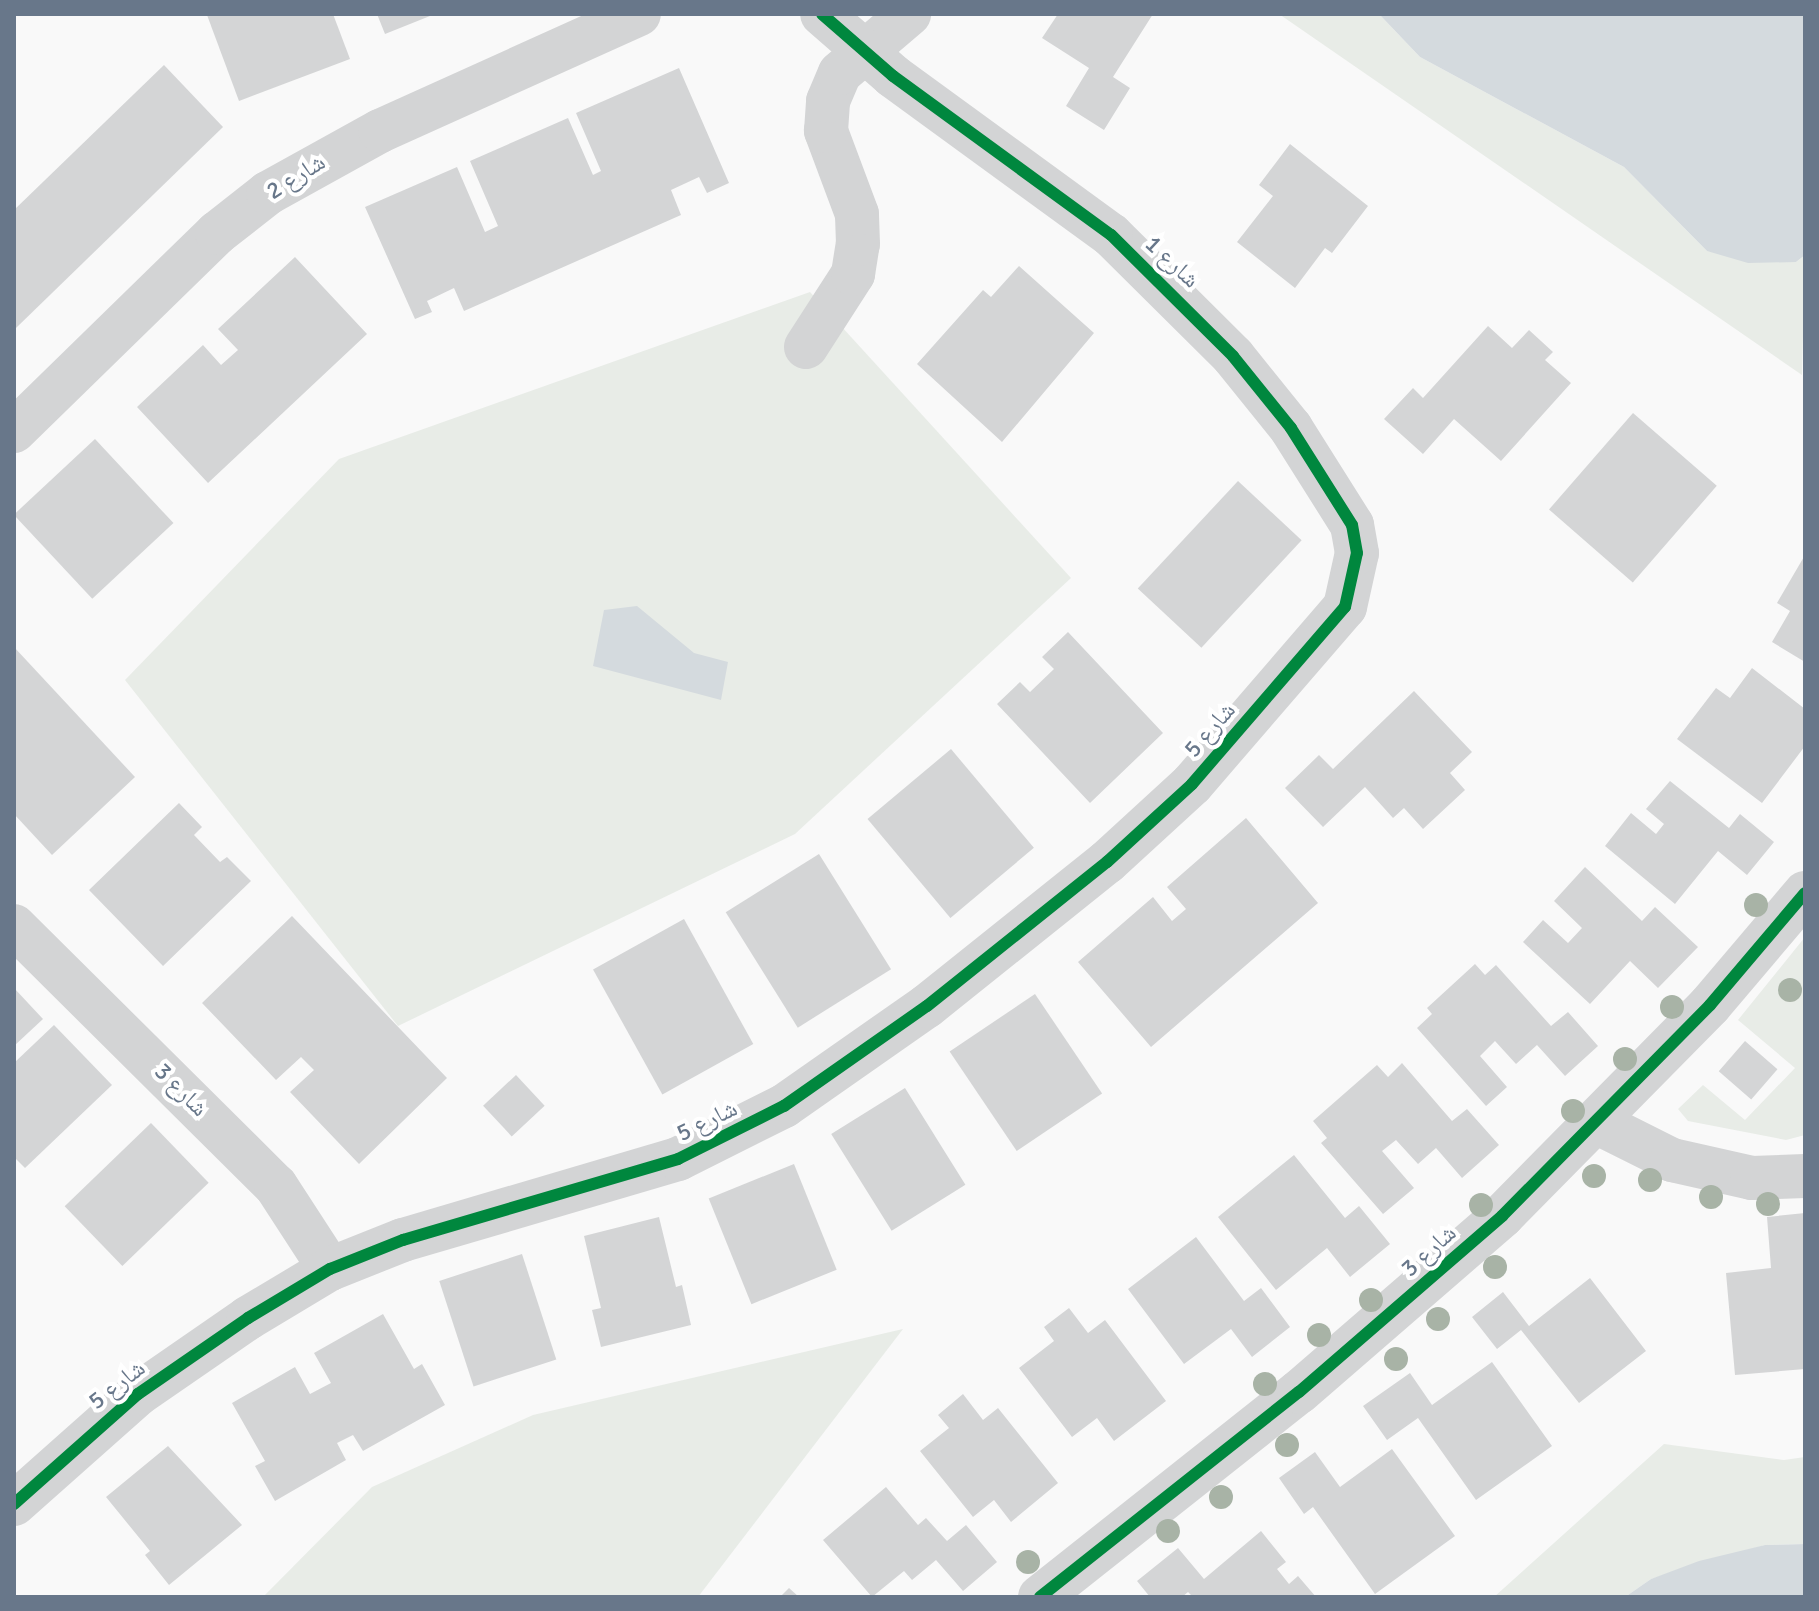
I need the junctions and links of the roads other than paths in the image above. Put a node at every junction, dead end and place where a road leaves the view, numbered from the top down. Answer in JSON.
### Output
{"nodes":[{"id":1,"x":639,"y":14,"type":"edge"},
{"id":2,"x":822,"y":14,"type":"edge"},
{"id":3,"x":909,"y":14,"type":"edge"},
{"id":4,"x":861,"y":51,"type":"junction"},
{"id":5,"x":806,"y":347,"type":"dead end"},
{"id":6,"x":14,"y":431,"type":"edge"},
{"id":7,"x":1329,"y":629,"type":"joint"},
{"id":8,"x":1805,"y":893,"type":"edge"},
{"id":9,"x":14,"y":926,"type":"edge"},
{"id":10,"x":1598,"y":1123,"type":"junction"},
{"id":11,"x":1805,"y":1176,"type":"edge"},
{"id":12,"x":330,"y":1269,"type":"junction"},
{"id":13,"x":14,"y":1504,"type":"edge"},
{"id":14,"x":1040,"y":1597,"type":"edge"}],
"edges":[{"from":1,"to":6,"type":"street","name":"شارع 2"},
{"from":2,"to":4,"type":"street","name":"شارع 1"},
{"from":3,"to":4,"type":"street"},
{"from":4,"to":5,"type":"street"},
{"from":4,"to":7,"type":"street","name":"شارع 1"},
{"from":7,"to":12,"type":"street","name":"شارع 5"},
{"from":8,"to":10,"type":"street","name":"شارع 3"},
{"from":9,"to":12,"type":"street","name":"شارع 3"},
{"from":10,"to":11,"type":"street"},
{"from":10,"to":14,"type":"street","name":"شارع 3"},
{"from":12,"to":13,"type":"street","name":"شارع 5"}]}
